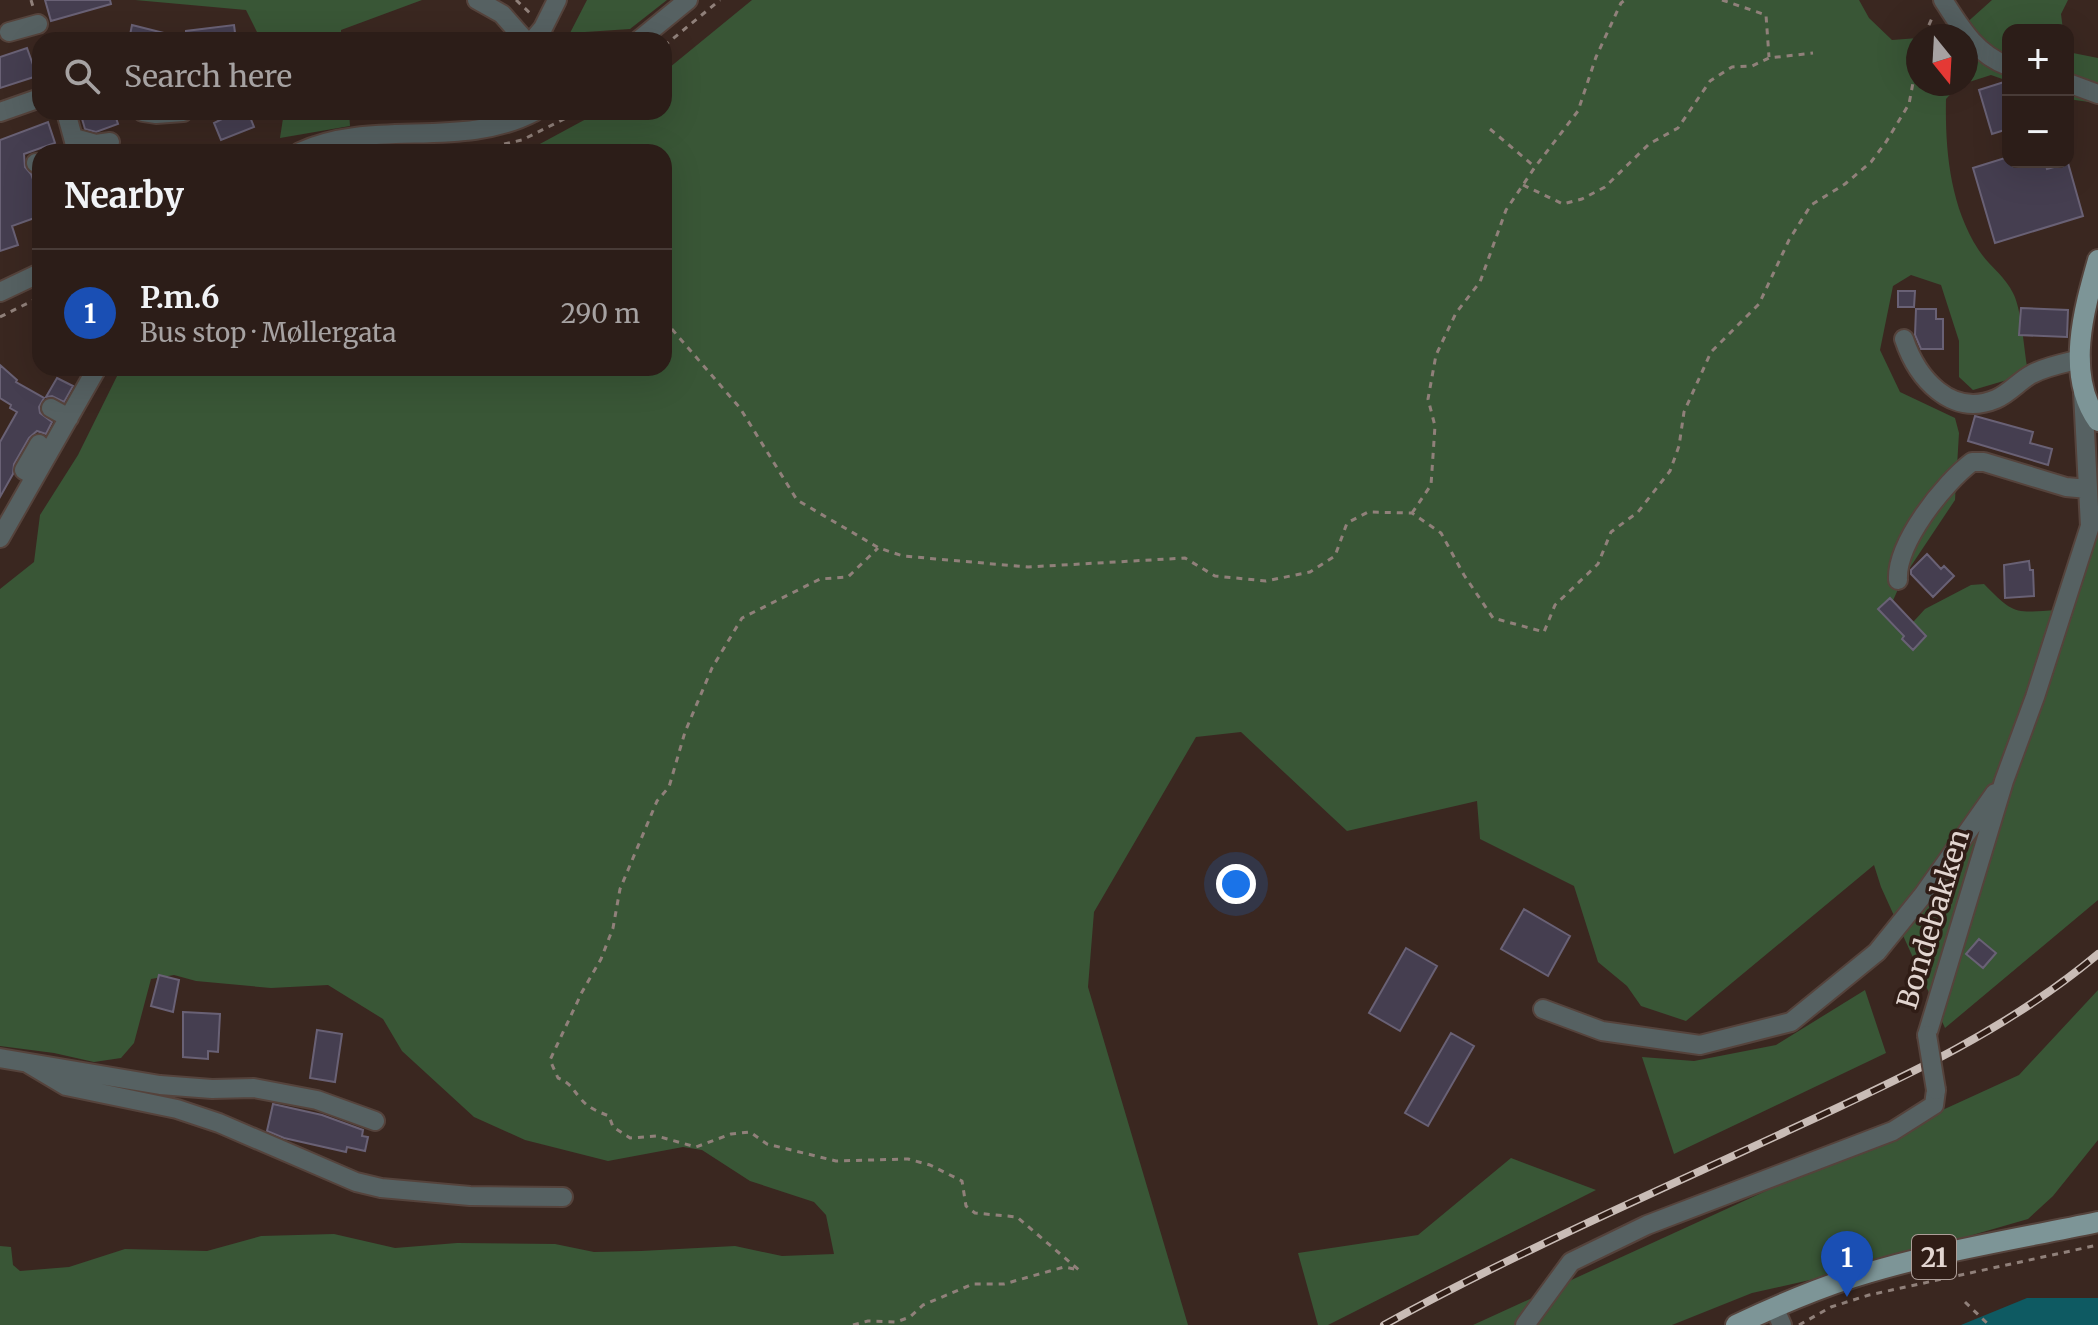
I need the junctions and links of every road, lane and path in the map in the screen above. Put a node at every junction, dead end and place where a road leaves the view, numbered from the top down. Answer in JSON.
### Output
{"nodes":[{"id":1,"x":477,"y":0,"type":"edge"},
{"id":2,"x":557,"y":0,"type":"edge"},
{"id":3,"x":688,"y":0,"type":"edge"},
{"id":4,"x":720,"y":0,"type":"edge"},
{"id":5,"x":1625,"y":0,"type":"edge"},
{"id":6,"x":1722,"y":0,"type":"edge"},
{"id":7,"x":1943,"y":0,"type":"edge"},
{"id":8,"x":42,"y":24,"type":"dead end"},
{"id":9,"x":9,"y":32,"type":"dead end"},
{"id":10,"x":518,"y":32,"type":"edge"},
{"id":11,"x":540,"y":32,"type":"edge"},
{"id":12,"x":649,"y":32,"type":"edge"},
{"id":13,"x":672,"y":39,"type":"edge"},
{"id":14,"x":1813,"y":53,"type":"dead end"},
{"id":15,"x":1769,"y":58,"type":"junction"},
{"id":16,"x":2002,"y":64,"type":"edge"},
{"id":17,"x":2074,"y":85,"type":"edge"},
{"id":18,"x":2098,"y":94,"type":"edge"},
{"id":19,"x":1910,"y":96,"type":"edge"},
{"id":20,"x":32,"y":100,"type":"edge"},
{"id":21,"x":1,"y":107,"type":"edge"},
{"id":22,"x":68,"y":120,"type":"edge"},
{"id":23,"x":518,"y":120,"type":"edge"},
{"id":24,"x":1490,"y":129,"type":"dead end"},
{"id":25,"x":110,"y":142,"type":"dead end"},
{"id":26,"x":75,"y":144,"type":"edge"},
{"id":27,"x":96,"y":144,"type":"edge"},
{"id":28,"x":324,"y":144,"type":"edge"},
{"id":29,"x":1535,"y":167,"type":"junction"},
{"id":30,"x":1523,"y":185,"type":"junction"},
{"id":31,"x":2098,"y":260,"type":"edge"},
{"id":32,"x":32,"y":277,"type":"edge"},
{"id":33,"x":0,"y":292,"type":"edge"},
{"id":34,"x":32,"y":301,"type":"edge"},
{"id":35,"x":0,"y":317,"type":"edge"},
{"id":36,"x":672,"y":329,"type":"edge"},
{"id":37,"x":1904,"y":339,"type":"dead end"},
{"id":38,"x":2081,"y":359,"type":"junction"},
{"id":39,"x":90,"y":376,"type":"edge"},
{"id":40,"x":2083,"y":387,"type":"junction"},
{"id":41,"x":51,"y":408,"type":"dead end"},
{"id":42,"x":69,"y":418,"type":"junction"},
{"id":43,"x":2098,"y":421,"type":"edge"},
{"id":44,"x":39,"y":444,"type":"dead end"},
{"id":45,"x":35,"y":476,"type":"junction"},
{"id":46,"x":2091,"y":478,"type":"edge"},
{"id":47,"x":1412,"y":513,"type":"junction"},
{"id":48,"x":0,"y":538,"type":"edge"},
{"id":49,"x":879,"y":548,"type":"junction"},
{"id":50,"x":1898,"y":580,"type":"dead end"},
{"id":51,"x":2004,"y":781,"type":"junction"},
{"id":52,"x":1543,"y":1009,"type":"dead end"},
{"id":53,"x":0,"y":1058,"type":"edge"},
{"id":54,"x":29,"y":1064,"type":"junction"},
{"id":55,"x":375,"y":1121,"type":"dead end"},
{"id":56,"x":563,"y":1197,"type":"dead end"},
{"id":57,"x":2098,"y":1222,"type":"edge"},
{"id":58,"x":2098,"y":1245,"type":"edge"},
{"id":59,"x":1965,"y":1302,"type":"dead end"},
{"id":60,"x":1778,"y":1316,"type":"edge"},
{"id":61,"x":853,"y":1325,"type":"edge"},
{"id":62,"x":1525,"y":1325,"type":"edge"},
{"id":63,"x":1736,"y":1325,"type":"edge"},
{"id":64,"x":1799,"y":1325,"type":"edge"},
{"id":65,"x":1989,"y":1325,"type":"edge"}],
"edges":[{"from":1,"to":10,"type":"street"},
{"from":2,"to":11,"type":"street"},
{"from":3,"to":12,"type":"street"},
{"from":4,"to":13,"type":"path"},
{"from":5,"to":29,"type":"path"},
{"from":6,"to":15,"type":"path"},
{"from":7,"to":16,"type":"street"},
{"from":8,"to":9,"type":"street"},
{"from":14,"to":15,"type":"path"},
{"from":15,"to":30,"type":"path"},
{"from":17,"to":18,"type":"street"},
{"from":19,"to":47,"type":"path"},
{"from":20,"to":21,"type":"street"},
{"from":22,"to":26,"type":"street"},
{"from":23,"to":28,"type":"street"},
{"from":24,"to":29,"type":"path"},
{"from":25,"to":27,"type":"street"},
{"from":29,"to":30,"type":"path"},
{"from":30,"to":47,"type":"path"},
{"from":31,"to":38,"type":"main road"},
{"from":32,"to":33,"type":"street"},
{"from":34,"to":35,"type":"path"},
{"from":36,"to":49,"type":"path"},
{"from":37,"to":38,"type":"street"},
{"from":38,"to":40,"type":"main road"},
{"from":39,"to":42,"type":"street"},
{"from":40,"to":43,"type":"main road"},
{"from":40,"to":46,"type":"street","name":"Bondebakken"},
{"from":41,"to":42,"type":"street"},
{"from":42,"to":45,"type":"street"},
{"from":44,"to":45,"type":"street"},
{"from":45,"to":48,"type":"street"},
{"from":46,"to":50,"type":"street"},
{"from":46,"to":51,"type":"street","name":"Bondebakken"},
{"from":47,"to":49,"type":"path"},
{"from":49,"to":61,"type":"path"},
{"from":51,"to":52,"type":"street"},
{"from":51,"to":62,"type":"street","name":"Bondebakken","bridge":true},
{"from":53,"to":54,"type":"street"},
{"from":54,"to":55,"type":"street"},
{"from":54,"to":56,"type":"street"},
{"from":57,"to":60,"type":"main road","number":"21"},
{"from":58,"to":64,"type":"path"},
{"from":59,"to":65,"type":"path"},
{"from":60,"to":63,"type":"main road","number":"21"}]}
